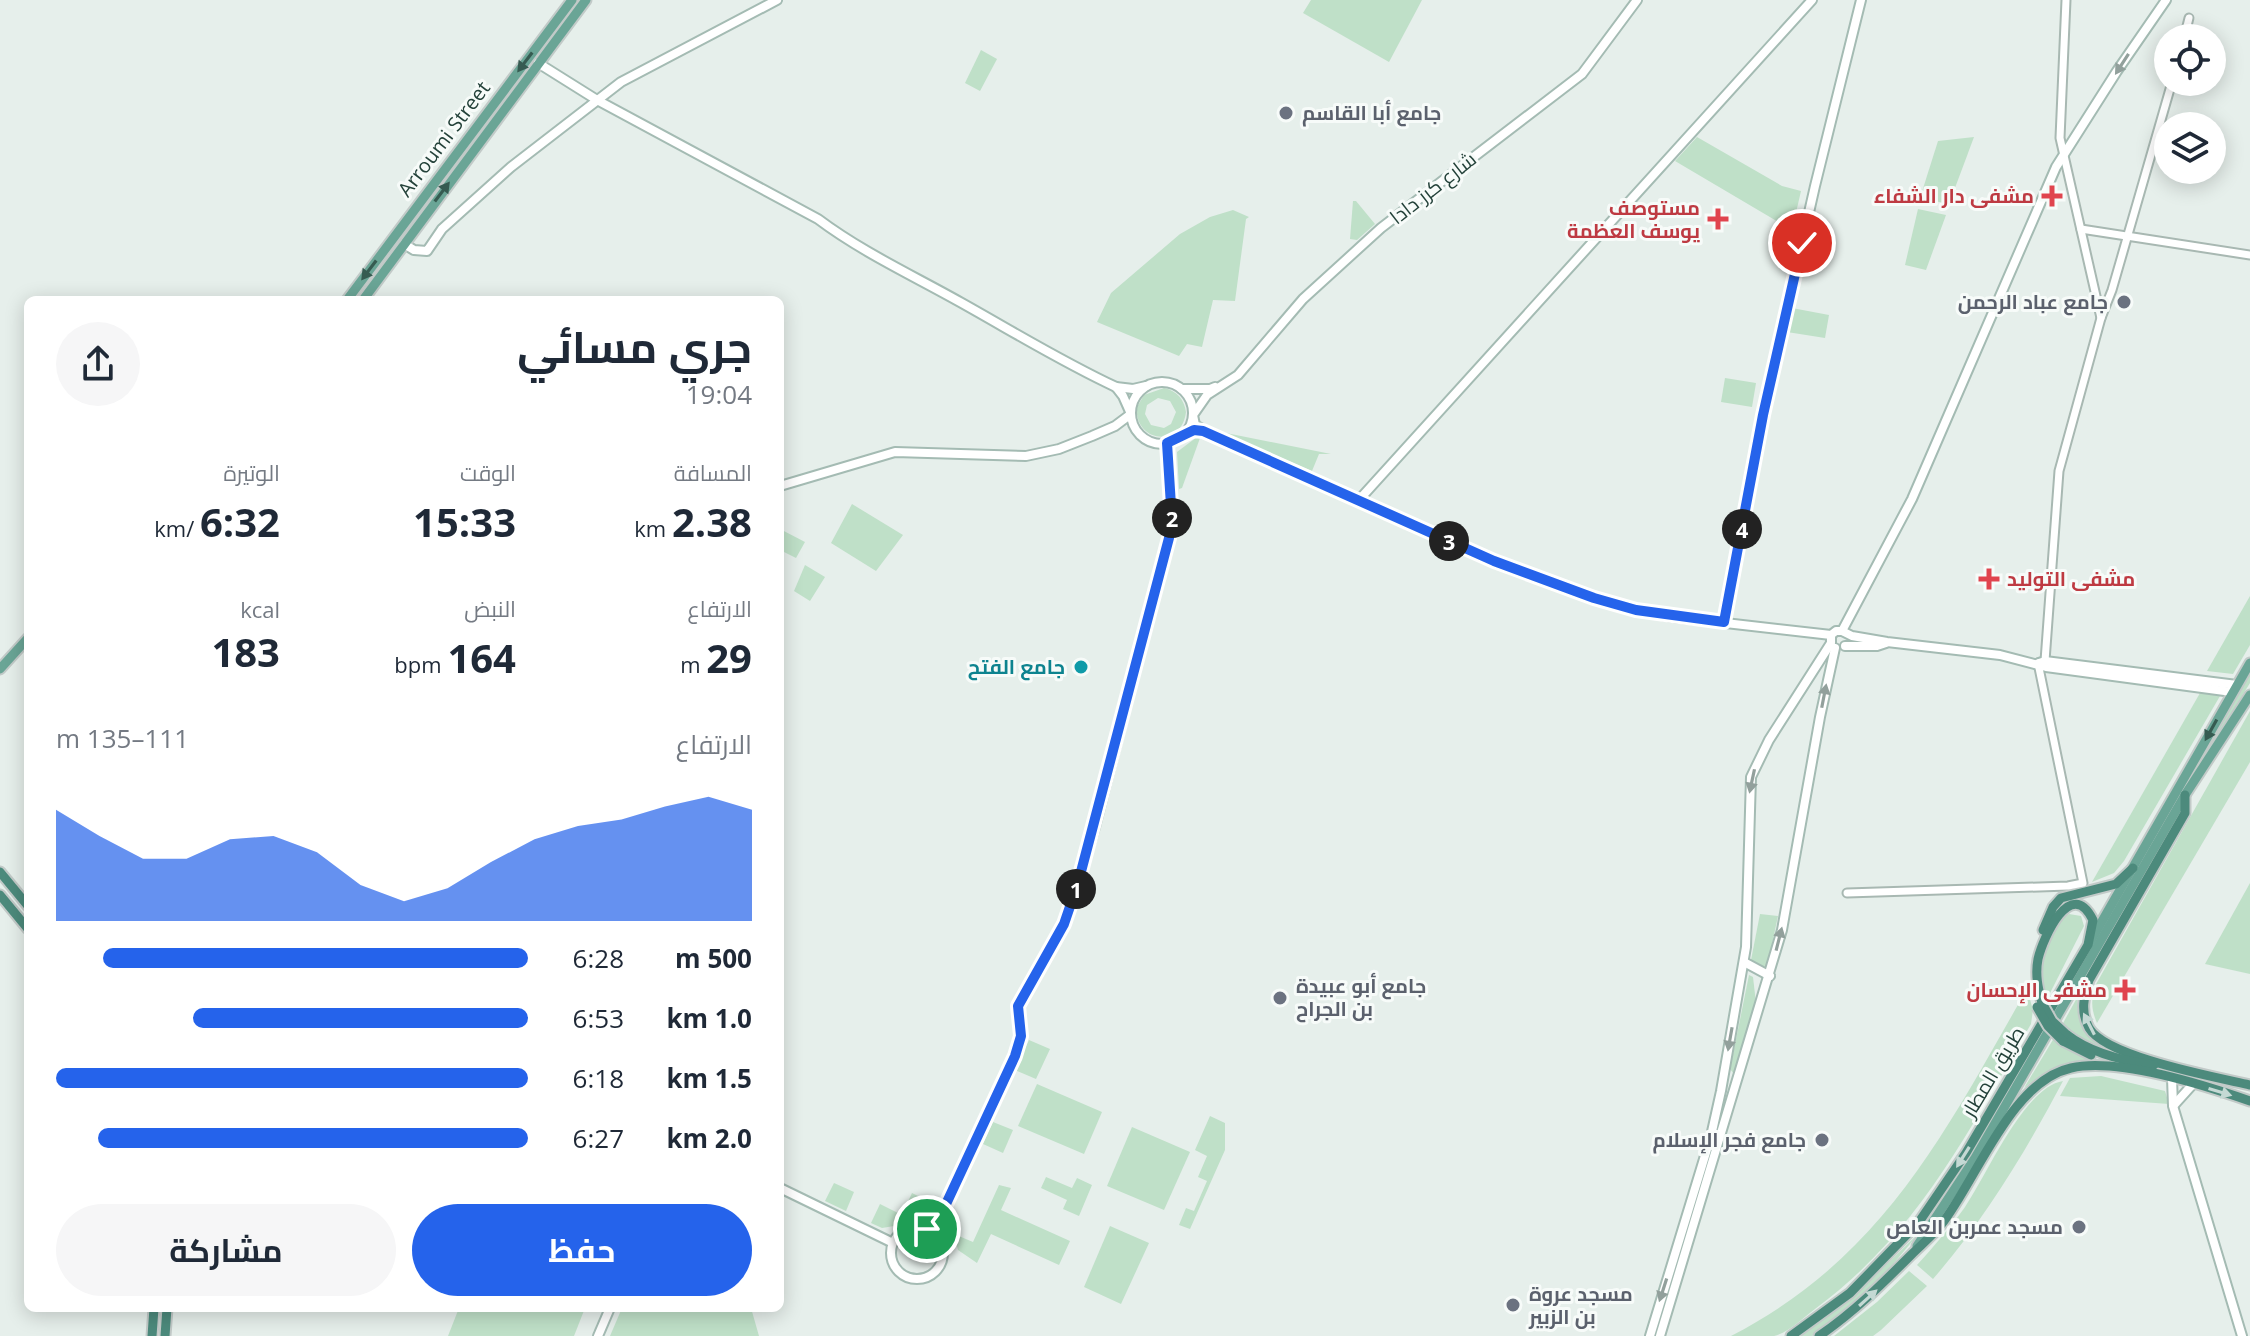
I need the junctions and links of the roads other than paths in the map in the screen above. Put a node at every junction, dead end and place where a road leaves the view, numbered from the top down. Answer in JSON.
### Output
{"nodes":[{"id":1,"x":572,"y":0,"type":"edge"},
{"id":2,"x":586,"y":0,"type":"edge"},
{"id":3,"x":777,"y":0,"type":"edge"},
{"id":4,"x":1637,"y":0,"type":"edge"},
{"id":5,"x":1812,"y":0,"type":"edge"},
{"id":6,"x":1861,"y":0,"type":"edge"},
{"id":7,"x":2066,"y":0,"type":"edge"},
{"id":8,"x":2166,"y":0,"type":"edge"},
{"id":9,"x":2189,"y":18,"type":"dead end"},
{"id":10,"x":2188,"y":24,"type":"edge"},
{"id":11,"x":538,"y":63,"type":"junction"},
{"id":12,"x":2168,"y":96,"type":"edge"},
{"id":13,"x":597,"y":100,"type":"junction"},
{"id":14,"x":2062,"y":155,"type":"junction"},
{"id":15,"x":2081,"y":229,"type":"junction"},
{"id":16,"x":2127,"y":236,"type":"junction"},
{"id":17,"x":404,"y":244,"type":"junction"},
{"id":18,"x":2250,"y":255,"type":"edge"},
{"id":19,"x":350,"y":296,"type":"edge"},
{"id":20,"x":366,"y":296,"type":"edge"},
{"id":21,"x":2101,"y":318,"type":"junction"},
{"id":22,"x":1231,"y":379,"type":"junction"},
{"id":23,"x":1146,"y":386,"type":"junction"},
{"id":24,"x":1116,"y":387,"type":"junction"},
{"id":25,"x":1182,"y":389,"type":"junction"},
{"id":26,"x":1131,"y":414,"type":"junction"},
{"id":27,"x":1193,"y":415,"type":"junction"},
{"id":28,"x":1115,"y":426,"type":"junction"},
{"id":29,"x":1136,"y":430,"type":"junction"},
{"id":30,"x":1203,"y":431,"type":"junction"},
{"id":31,"x":1184,"y":434,"type":"junction"},
{"id":32,"x":1167,"y":443,"type":"junction"},
{"id":33,"x":784,"y":485,"type":"edge"},
{"id":34,"x":1358,"y":501,"type":"junction"},
{"id":35,"x":1724,"y":622,"type":"junction"},
{"id":36,"x":1844,"y":633,"type":"junction"},
{"id":37,"x":24,"y":642,"type":"edge"},
{"id":38,"x":1887,"y":642,"type":"junction"},
{"id":39,"x":1836,"y":643,"type":"junction"},
{"id":40,"x":2042,"y":662,"type":"junction"},
{"id":41,"x":2250,"y":663,"type":"edge"},
{"id":42,"x":0,"y":669,"type":"edge"},
{"id":43,"x":2235,"y":688,"type":"junction"},
{"id":44,"x":2250,"y":695,"type":"edge"},
{"id":45,"x":2185,"y":795,"type":"junction"},
{"id":46,"x":2133,"y":868,"type":"junction"},
{"id":47,"x":0,"y":872,"type":"edge"},
{"id":48,"x":1847,"y":893,"type":"dead end"},
{"id":49,"x":0,"y":895,"type":"edge"},
{"id":50,"x":24,"y":901,"type":"edge"},
{"id":51,"x":24,"y":924,"type":"edge"},
{"id":52,"x":2088,"y":945,"type":"junction"},
{"id":53,"x":1744,"y":962,"type":"junction"},
{"id":54,"x":1770,"y":976,"type":"junction"},
{"id":55,"x":2039,"y":1005,"type":"junction"},
{"id":56,"x":2064,"y":1037,"type":"junction"},
{"id":57,"x":2181,"y":1069,"type":"junction"},
{"id":58,"x":2136,"y":1070,"type":"junction"},
{"id":59,"x":2172,"y":1078,"type":"junction"},
{"id":60,"x":2193,"y":1084,"type":"junction"},
{"id":61,"x":2250,"y":1085,"type":"edge"},
{"id":62,"x":2248,"y":1099,"type":"edge"},
{"id":63,"x":2173,"y":1106,"type":"junction"},
{"id":64,"x":784,"y":1190,"type":"edge"},
{"id":65,"x":933,"y":1232,"type":"junction"},
{"id":66,"x":893,"y":1243,"type":"junction"},
{"id":67,"x":1912,"y":1254,"type":"junction"},
{"id":68,"x":154,"y":1312,"type":"edge"},
{"id":69,"x":167,"y":1312,"type":"edge"},
{"id":70,"x":608,"y":1312,"type":"edge"},
{"id":71,"x":152,"y":1336,"type":"edge"},
{"id":72,"x":165,"y":1336,"type":"edge"},
{"id":73,"x":598,"y":1336,"type":"edge"},
{"id":74,"x":1650,"y":1336,"type":"edge"},
{"id":75,"x":1660,"y":1336,"type":"edge"},
{"id":76,"x":1791,"y":1336,"type":"edge"},
{"id":77,"x":1819,"y":1336,"type":"edge"},
{"id":78,"x":2242,"y":1336,"type":"edge"}],
"edges":[{"from":1,"to":19,"type":"main road","name":"Arroumi Street","one_way":true},
{"from":2,"to":11,"type":"main road","name":"Arroumi Street"},
{"from":3,"to":13,"type":"main road"},
{"from":4,"to":22,"type":"main road","name":"شارع كرز دادا"},
{"from":5,"to":34,"type":"main road"},
{"from":6,"to":35,"type":"main road"},
{"from":7,"to":14,"type":"street"},
{"from":8,"to":14,"type":"main road","one_way":true},
{"from":9,"to":10,"type":"street"},
{"from":11,"to":13,"type":"main road"},
{"from":17,"to":11,"type":"main road","name":"Arroumi Street","one_way":true},
{"from":12,"to":16,"type":"street"},
{"from":13,"to":17,"type":"main road"},
{"from":13,"to":24,"type":"main road"},
{"from":14,"to":15,"type":"street"},
{"from":14,"to":36,"type":"main road"},
{"from":15,"to":16,"type":"street"},
{"from":15,"to":21,"type":"street"},
{"from":16,"to":18,"type":"street"},
{"from":16,"to":21,"type":"street"},
{"from":17,"to":20,"type":"main road","name":"Arroumi Street"},
{"from":21,"to":40,"type":"street"},
{"from":22,"to":25,"type":"main road"},
{"from":22,"to":27,"type":"main road","name":"شارع كرز دادا"},
{"from":23,"to":24,"type":"main road"},
{"from":23,"to":25,"type":"main road"},
{"from":23,"to":26,"type":"main road"},
{"from":24,"to":26,"type":"main road"},
{"from":25,"to":27,"type":"main road"},
{"from":26,"to":28,"type":"main road"},
{"from":26,"to":29,"type":"main road"},
{"from":27,"to":30,"type":"main road"},
{"from":27,"to":31,"type":"main road"},
{"from":28,"to":29,"type":"main road"},
{"from":28,"to":33,"type":"main road"},
{"from":29,"to":32,"type":"main road"},
{"from":30,"to":31,"type":"main road"},
{"from":30,"to":34,"type":"main road"},
{"from":31,"to":32,"type":"main road"},
{"from":32,"to":65,"type":"main road"},
{"from":34,"to":35,"type":"main road"},
{"from":35,"to":39,"type":"main road"},
{"from":36,"to":38,"type":"main road"},
{"from":36,"to":39,"type":"main road"},
{"from":36,"to":39,"type":"main road"},
{"from":37,"to":42,"type":"main road"},
{"from":38,"to":39,"type":"main road"},
{"from":38,"to":40,"type":"main road"},
{"from":39,"to":53,"type":"main road","one_way":true},
{"from":54,"to":39,"type":"main road","one_way":true},
{"from":40,"to":43,"type":"main road"},
{"from":40,"to":48,"type":"street"},
{"from":41,"to":43,"type":"main road","name":"طريق المطار"},
{"from":43,"to":46,"type":"main road","name":"طريق المطار","one_way":true},
{"from":44,"to":45,"type":"main road","name":"طريق المطار"},
{"from":57,"to":45,"type":"highway","one_way":true},
{"from":45,"to":67,"type":"main road","name":"طريق المطار"},
{"from":46,"to":52,"type":"main road","name":"طريق المطار"},
{"from":46,"to":55,"type":"highway"},
{"from":47,"to":50,"type":"highway"},
{"from":49,"to":51,"type":"highway"},
{"from":52,"to":55,"type":"highway"},
{"from":52,"to":76,"type":"highway","name":"طريق المطار","one_way":true},
{"from":53,"to":54,"type":"main road"},
{"from":53,"to":74,"type":"main road","one_way":true},
{"from":54,"to":75,"type":"main road"},
{"from":55,"to":56,"type":"highway","bridge":true},
{"from":56,"to":57,"type":"highway"},
{"from":56,"to":58,"type":"highway"},
{"from":57,"to":61,"type":"highway"},
{"from":58,"to":59,"type":"highway"},
{"from":58,"to":67,"type":"highway"},
{"from":59,"to":60,"type":"highway"},
{"from":59,"to":63,"type":"main road"},
{"from":60,"to":62,"type":"highway","one_way":true},
{"from":60,"to":63,"type":"main road"},
{"from":63,"to":78,"type":"main road"},
{"from":64,"to":66,"type":"main road"},
{"from":65,"to":66,"type":"main road"},
{"from":65,"to":66,"type":"main road"},
{"from":77,"to":67,"type":"highway","name":"طريق المطار","one_way":true},
{"from":68,"to":71,"type":"highway"},
{"from":69,"to":72,"type":"highway"},
{"from":70,"to":73,"type":"main road"}]}
